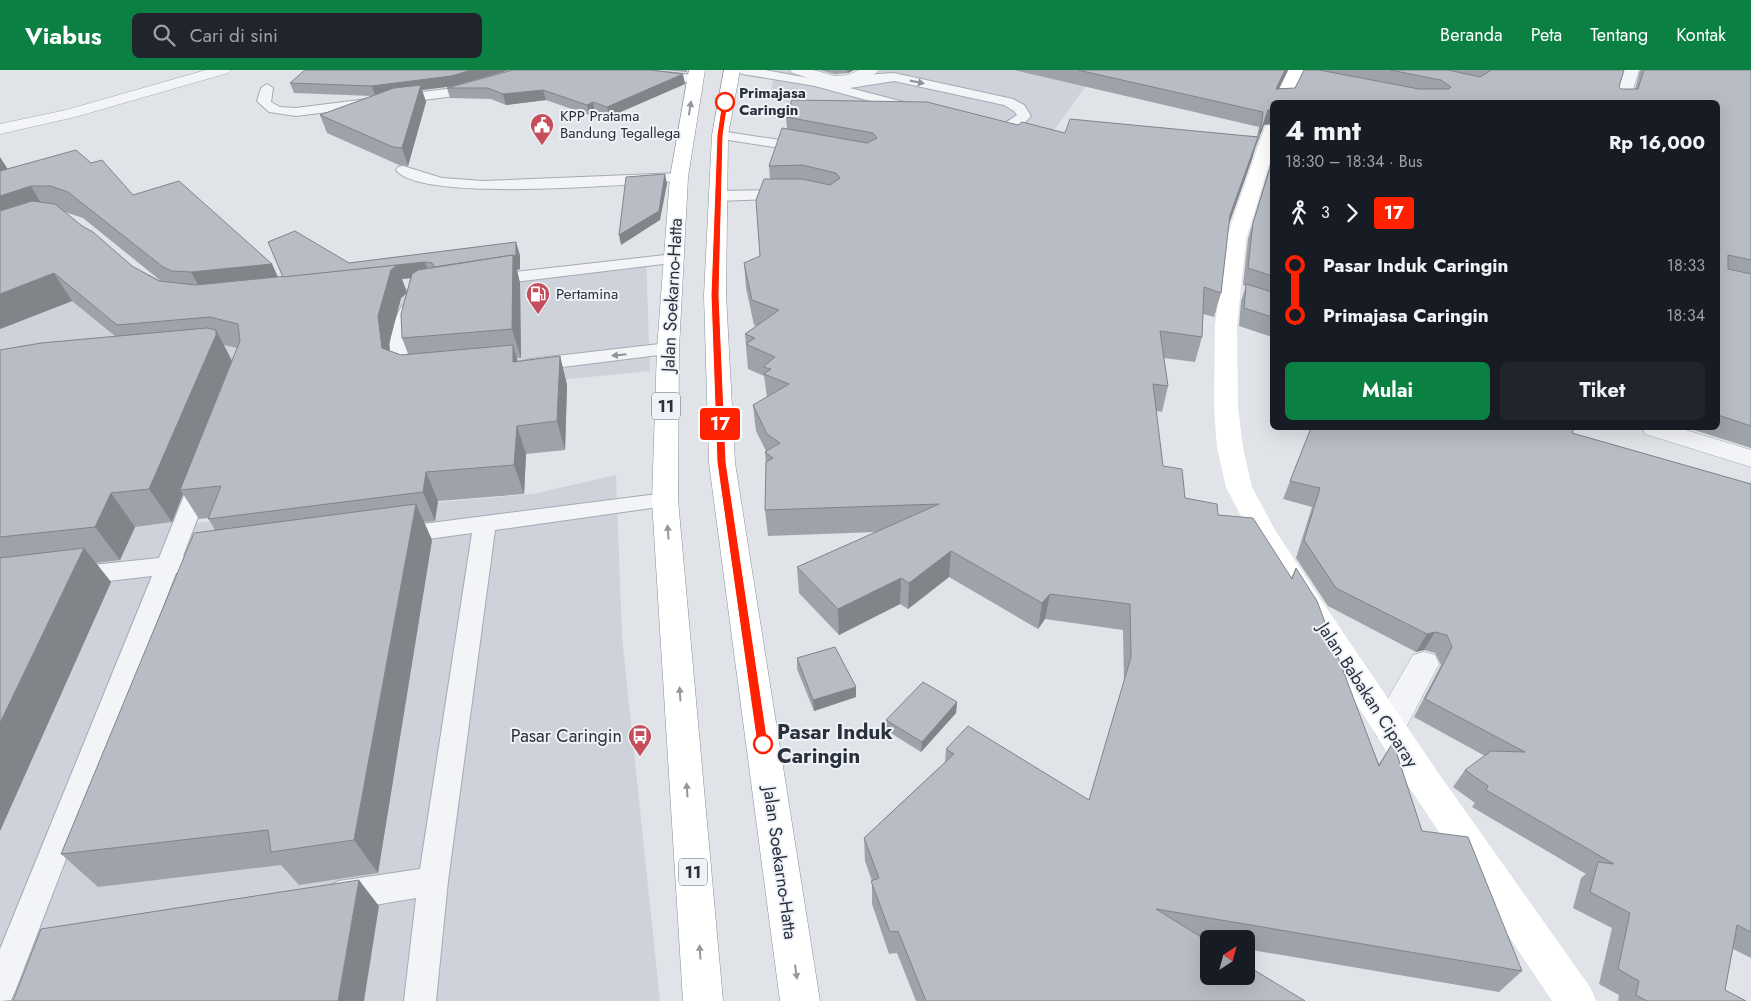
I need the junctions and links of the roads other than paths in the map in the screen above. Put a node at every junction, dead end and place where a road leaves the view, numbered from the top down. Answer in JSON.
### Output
{"nodes":[{"id":1,"x":223,"y":70,"type":"edge"},
{"id":2,"x":530,"y":70,"type":"edge"},
{"id":3,"x":610,"y":70,"type":"edge"},
{"id":4,"x":732,"y":70,"type":"edge"},
{"id":5,"x":742,"y":70,"type":"edge"},
{"id":6,"x":798,"y":70,"type":"edge"},
{"id":7,"x":871,"y":70,"type":"edge"},
{"id":8,"x":1632,"y":70,"type":"edge"},
{"id":9,"x":696,"y":74,"type":"edge"},
{"id":10,"x":1301,"y":74,"type":"edge"},
{"id":11,"x":835,"y":87,"type":"junction"},
{"id":12,"x":267,"y":88,"type":"dead end"},
{"id":13,"x":1282,"y":100,"type":"edge"},
{"id":14,"x":1622,"y":100,"type":"edge"},
{"id":15,"x":924,"y":112,"type":"edge"},
{"id":16,"x":969,"y":124,"type":"edge"},
{"id":17,"x":0,"y":129,"type":"edge"},
{"id":18,"x":720,"y":135,"type":"junction"},
{"id":19,"x":1270,"y":142,"type":"edge"},
{"id":20,"x":824,"y":150,"type":"edge"},
{"id":21,"x":404,"y":170,"type":"dead end"},
{"id":22,"x":679,"y":177,"type":"junction"},
{"id":23,"x":1264,"y":180,"type":"edge"},
{"id":24,"x":803,"y":195,"type":"edge"},
{"id":25,"x":718,"y":196,"type":"junction"},
{"id":26,"x":674,"y":253,"type":"junction"},
{"id":27,"x":474,"y":280,"type":"edge"},
{"id":28,"x":416,"y":294,"type":"edge"},
{"id":29,"x":668,"y":349,"type":"junction"},
{"id":30,"x":514,"y":367,"type":"edge"},
{"id":31,"x":430,"y":374,"type":"edge"},
{"id":32,"x":1660,"y":430,"type":"edge"},
{"id":33,"x":209,"y":459,"type":"edge"},
{"id":34,"x":1751,"y":459,"type":"edge"},
{"id":35,"x":665,"y":500,"type":"junction"},
{"id":36,"x":485,"y":523,"type":"junction"},
{"id":37,"x":376,"y":538,"type":"edge"},
{"id":38,"x":198,"y":562,"type":"edge"},
{"id":39,"x":168,"y":566,"type":"junction"},
{"id":40,"x":49,"y":578,"type":"edge"},
{"id":41,"x":1424,"y":664,"type":"dead end"},
{"id":42,"x":1389,"y":727,"type":"junction"},
{"id":43,"x":433,"y":882,"type":"junction"},
{"id":44,"x":308,"y":900,"type":"edge"},
{"id":45,"x":21,"y":944,"type":"edge"},
{"id":46,"x":0,"y":989,"type":"edge"},
{"id":47,"x":420,"y":1001,"type":"edge"},
{"id":48,"x":703,"y":1001,"type":"edge"},
{"id":49,"x":800,"y":1001,"type":"edge"},
{"id":50,"x":1576,"y":1001,"type":"edge"}],
"edges":[{"from":1,"to":17,"type":"street"},
{"from":2,"to":12,"type":"lane"},
{"from":3,"to":9,"type":"lane"},
{"from":4,"to":18,"type":"main road","name":"Jalan Soekarno-Hatta"},
{"from":5,"to":11,"type":"lane"},
{"from":6,"to":7,"type":"street"},
{"from":8,"to":14,"type":"street"},
{"from":22,"to":9,"type":"main road","name":"Jalan Soekarno-Hatta","number":"11","one_way":true},
{"from":10,"to":13,"type":"main road"},
{"from":11,"to":15,"type":"lane"},
{"from":11,"to":16,"type":"lane","one_way":true},
{"from":18,"to":20,"type":"lane"},
{"from":18,"to":25,"type":"main road","name":"Jalan Soekarno-Hatta"},
{"from":19,"to":23,"type":"main road","name":"Jalan Babakan Ciparay"},
{"from":21,"to":22,"type":"lane"},
{"from":22,"to":26,"type":"main road","name":"Jalan Soekarno-Hatta","number":"11"},
{"from":23,"to":42,"type":"main road","name":"Jalan Babakan Ciparay"},
{"from":24,"to":25,"type":"lane"},
{"from":25,"to":49,"type":"main road","name":"Jalan Soekarno-Hatta","one_way":true},
{"from":26,"to":27,"type":"lane"},
{"from":26,"to":29,"type":"main road","name":"Jalan Soekarno-Hatta","number":"11"},
{"from":28,"to":31,"type":"lane"},
{"from":29,"to":30,"type":"lane","one_way":true},
{"from":29,"to":35,"type":"main road","name":"Jalan Soekarno-Hatta","number":"11"},
{"from":32,"to":34,"type":"street"},
{"from":33,"to":39,"type":"lane"},
{"from":35,"to":36,"type":"lane"},
{"from":48,"to":35,"type":"main road","name":"Jalan Soekarno-Hatta","number":"11","one_way":true},
{"from":36,"to":37,"type":"lane"},
{"from":36,"to":43,"type":"lane"},
{"from":38,"to":39,"type":"lane"},
{"from":39,"to":40,"type":"lane"},
{"from":39,"to":45,"type":"lane"},
{"from":41,"to":42,"type":"street"},
{"from":42,"to":50,"type":"main road","name":"Jalan Babakan Ciparay"},
{"from":43,"to":44,"type":"lane"},
{"from":43,"to":47,"type":"lane"},
{"from":45,"to":46,"type":"lane"}]}
